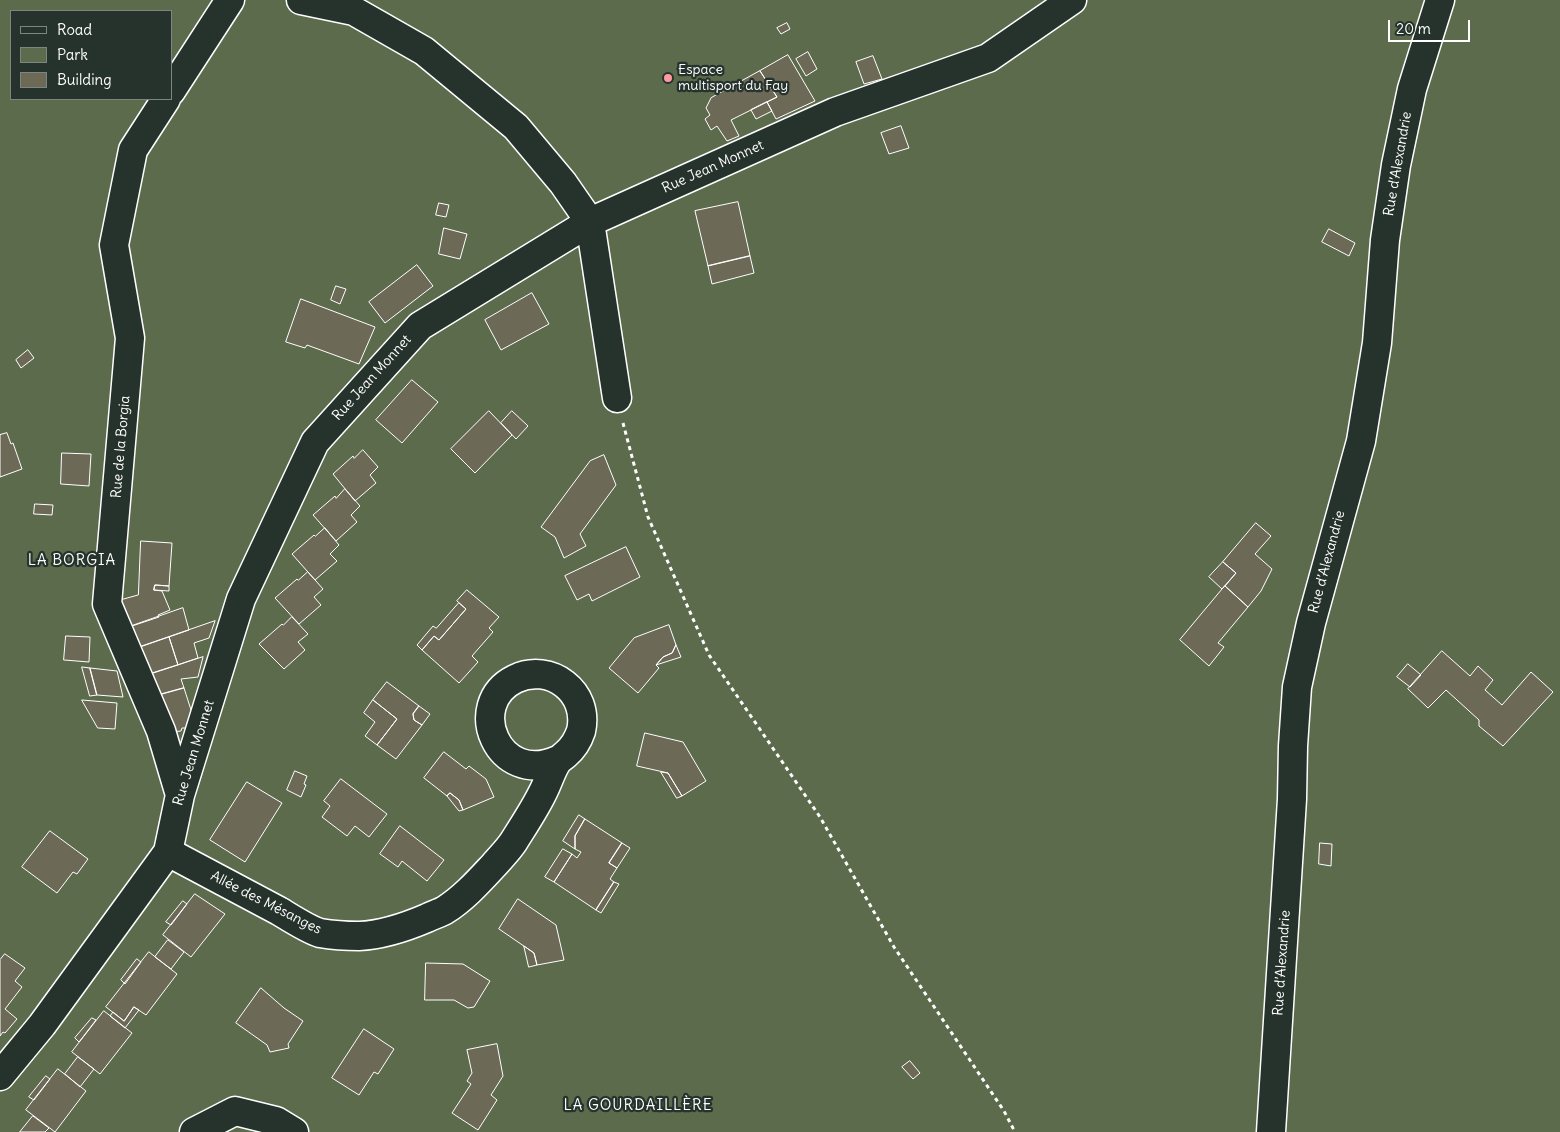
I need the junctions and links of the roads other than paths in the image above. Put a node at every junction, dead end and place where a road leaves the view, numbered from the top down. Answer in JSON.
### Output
{"nodes":[{"id":1,"x":230,"y":0,"type":"edge"},
{"id":2,"x":301,"y":0,"type":"edge"},
{"id":3,"x":1072,"y":0,"type":"edge"},
{"id":4,"x":1440,"y":0,"type":"edge"},
{"id":5,"x":172,"y":89,"type":"edge"},
{"id":6,"x":165,"y":100,"type":"edge"},
{"id":7,"x":590,"y":222,"type":"junction"},
{"id":8,"x":617,"y":398,"type":"road end"},
{"id":9,"x":558,"y":760,"type":"dead end"},
{"id":10,"x":180,"y":795,"type":"junction"},
{"id":11,"x":168,"y":852,"type":"junction"},
{"id":12,"x":0,"y":1076,"type":"edge"},
{"id":13,"x":194,"y":1132,"type":"edge"},
{"id":14,"x":294,"y":1132,"type":"edge"},
{"id":15,"x":1271,"y":1132,"type":"edge"}],
"edges":[{"from":1,"to":5,"type":"street"},
{"from":2,"to":7,"type":"street"},
{"from":3,"to":7,"type":"street","name":"Rue Jean Monnet"},
{"from":4,"to":15,"type":"street","name":"Rue d’Alexandrie"},
{"from":6,"to":10,"type":"street","name":"Rue de la Borgia"},
{"from":7,"to":8,"type":"street"},
{"from":7,"to":10,"type":"street","name":"Rue Jean Monnet"},
{"from":9,"to":11,"type":"street","name":"Allée des Mésanges"},
{"from":10,"to":11,"type":"street","name":"Rue Jean Monnet"},
{"from":11,"to":12,"type":"street","name":"Rue Jean Monnet"},
{"from":13,"to":14,"type":"street"}]}
